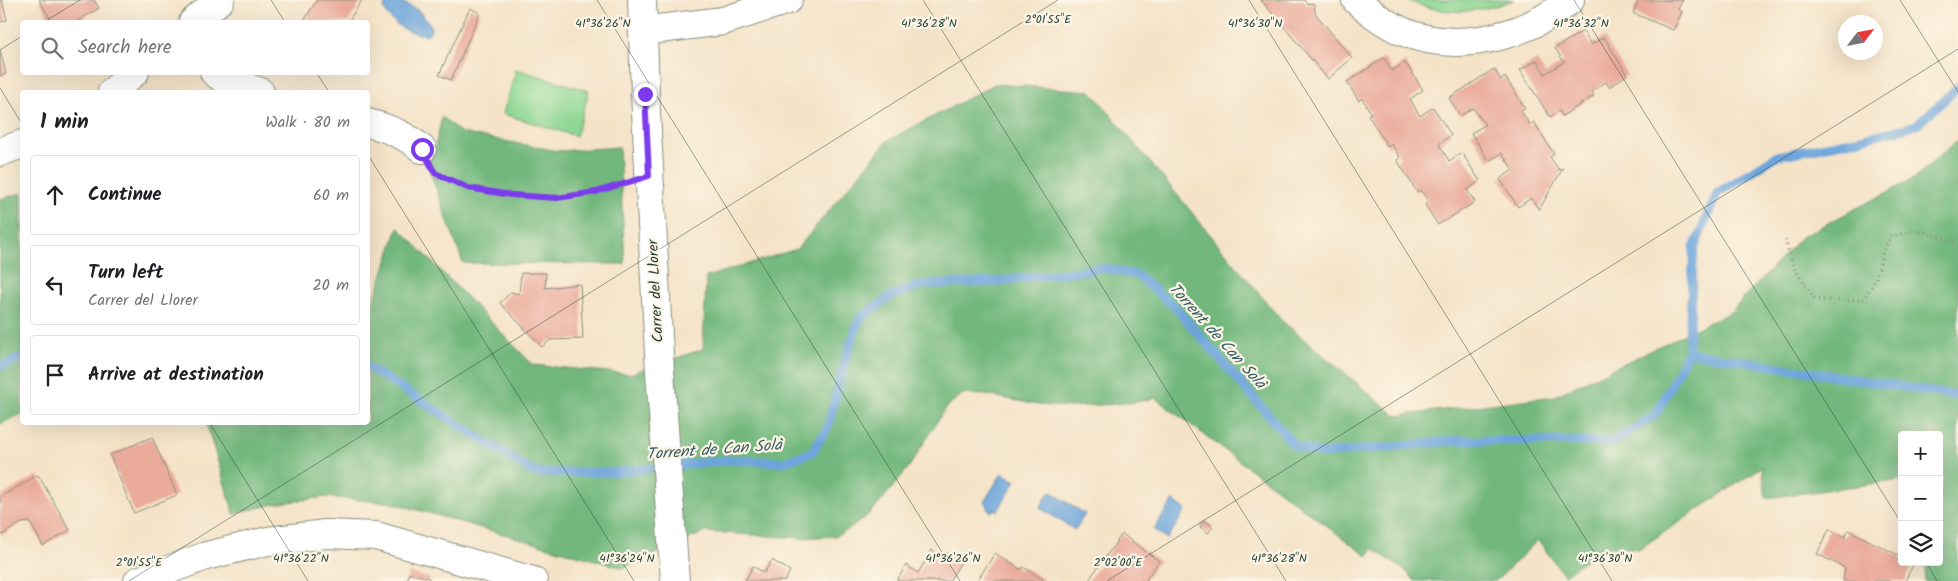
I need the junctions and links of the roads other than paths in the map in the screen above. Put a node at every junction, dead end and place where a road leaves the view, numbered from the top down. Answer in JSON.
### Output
{"nodes":[{"id":1,"x":220,"y":0,"type":"edge"},
{"id":2,"x":642,"y":0,"type":"edge"},
{"id":3,"x":788,"y":0,"type":"edge"},
{"id":4,"x":1356,"y":0,"type":"edge"},
{"id":5,"x":1570,"y":0,"type":"edge"},
{"id":6,"x":196,"y":20,"type":"edge"},
{"id":7,"x":643,"y":31,"type":"junction"},
{"id":8,"x":132,"y":75,"type":"edge"},
{"id":9,"x":218,"y":75,"type":"edge"},
{"id":10,"x":114,"y":90,"type":"edge"},
{"id":11,"x":255,"y":90,"type":"edge"},
{"id":12,"x":370,"y":124,"type":"edge"},
{"id":13,"x":20,"y":145,"type":"edge"},
{"id":14,"x":422,"y":149,"type":"road end"},
{"id":15,"x":0,"y":152,"type":"edge"},
{"id":16,"x":138,"y":581,"type":"edge"},
{"id":17,"x":533,"y":581,"type":"edge"},
{"id":18,"x":675,"y":581,"type":"edge"}],
"edges":[{"from":1,"to":6,"type":"street"},
{"from":2,"to":7,"type":"street","name":"Carrer del Llorer"},
{"from":3,"to":7,"type":"street"},
{"from":4,"to":5,"type":"street"},
{"from":7,"to":18,"type":"street","name":"Carrer del Llorer"},
{"from":8,"to":10,"type":"street"},
{"from":9,"to":11,"type":"street"},
{"from":12,"to":14,"type":"street"},
{"from":13,"to":15,"type":"street"},
{"from":16,"to":17,"type":"street"}]}
